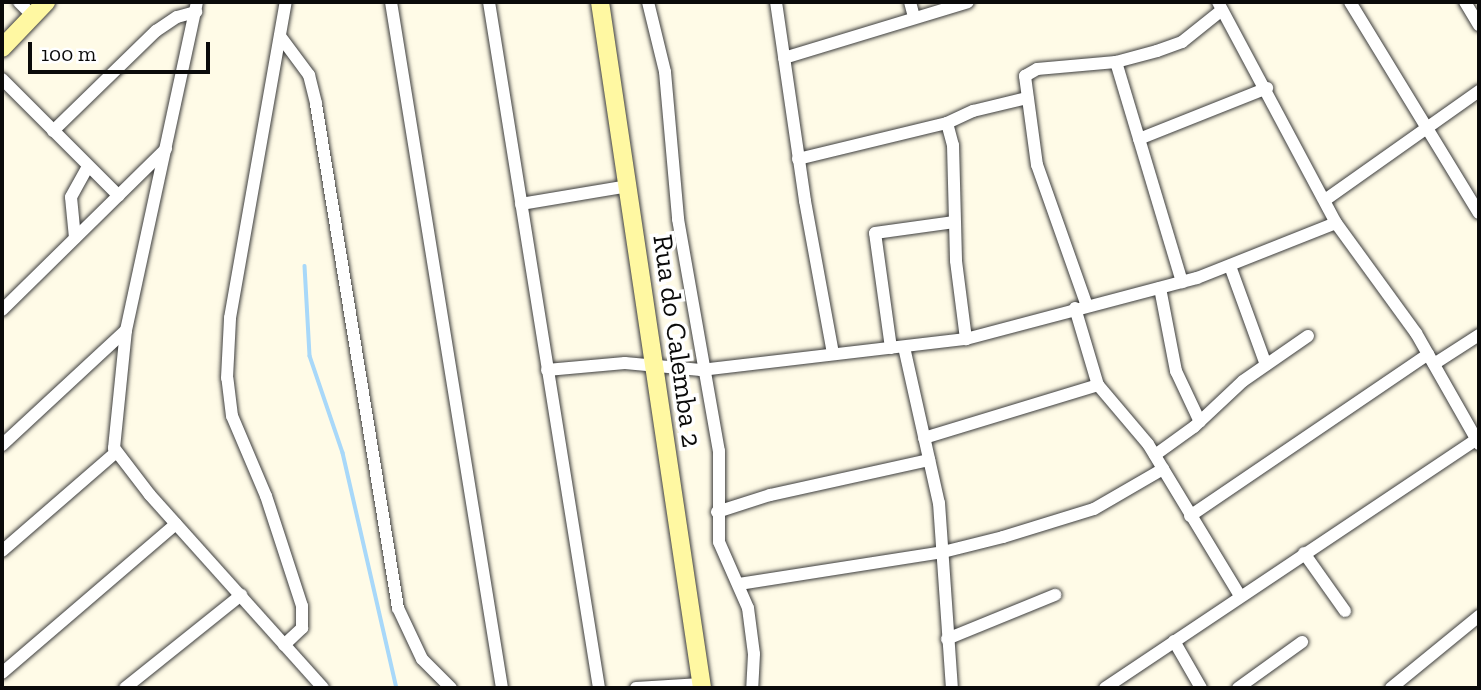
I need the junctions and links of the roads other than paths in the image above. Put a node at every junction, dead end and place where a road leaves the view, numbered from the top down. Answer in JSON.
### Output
{"nodes":[{"id":1,"x":19,"y":2,"type":"edge"},
{"id":2,"x":46,"y":2,"type":"edge"},
{"id":3,"x":286,"y":2,"type":"edge"},
{"id":4,"x":391,"y":2,"type":"edge"},
{"id":5,"x":489,"y":2,"type":"edge"},
{"id":6,"x":600,"y":2,"type":"edge"},
{"id":7,"x":648,"y":2,"type":"edge"},
{"id":8,"x":776,"y":2,"type":"edge"},
{"id":9,"x":911,"y":2,"type":"edge"},
{"id":10,"x":968,"y":2,"type":"edge"},
{"id":11,"x":1350,"y":2,"type":"edge"},
{"id":12,"x":1465,"y":2,"type":"edge"},
{"id":13,"x":1220,"y":6,"type":"edge"},
{"id":14,"x":196,"y":7,"type":"edge"},
{"id":15,"x":32,"y":15,"type":"junction"},
{"id":16,"x":914,"y":17,"type":"junction"},
{"id":17,"x":1479,"y":25,"type":"edge"},
{"id":18,"x":280,"y":36,"type":"junction"},
{"id":19,"x":2,"y":48,"type":"edge"},
{"id":20,"x":784,"y":58,"type":"junction"},
{"id":21,"x":1116,"y":62,"type":"junction"},
{"id":22,"x":2,"y":79,"type":"edge"},
{"id":23,"x":1267,"y":88,"type":"junction"},
{"id":24,"x":1479,"y":91,"type":"edge"},
{"id":25,"x":1027,"y":98,"type":"junction"},
{"id":26,"x":947,"y":124,"type":"junction"},
{"id":27,"x":1425,"y":125,"type":"junction"},
{"id":28,"x":53,"y":131,"type":"junction"},
{"id":29,"x":1139,"y":139,"type":"junction"},
{"id":30,"x":166,"y":149,"type":"junction"},
{"id":31,"x":798,"y":159,"type":"junction"},
{"id":32,"x":88,"y":166,"type":"junction"},
{"id":33,"x":628,"y":186,"type":"junction"},
{"id":34,"x":119,"y":196,"type":"junction"},
{"id":35,"x":1325,"y":200,"type":"junction"},
{"id":36,"x":521,"y":204,"type":"junction"},
{"id":37,"x":1479,"y":213,"type":"edge"},
{"id":38,"x":954,"y":222,"type":"junction"},
{"id":39,"x":1336,"y":223,"type":"junction"},
{"id":40,"x":75,"y":238,"type":"junction"},
{"id":41,"x":1230,"y":265,"type":"junction"},
{"id":42,"x":1182,"y":282,"type":"junction"},
{"id":43,"x":1160,"y":288,"type":"junction"},
{"id":44,"x":1081,"y":307,"type":"junction"},
{"id":45,"x":2,"y":310,"type":"edge"},
{"id":46,"x":127,"y":330,"type":"junction"},
{"id":47,"x":1479,"y":335,"type":"edge"},
{"id":48,"x":1308,"y":336,"type":"dead end"},
{"id":49,"x":966,"y":339,"type":"junction"},
{"id":50,"x":897,"y":347,"type":"junction"},
{"id":51,"x":833,"y":354,"type":"junction"},
{"id":52,"x":1431,"y":359,"type":"junction"},
{"id":53,"x":1266,"y":365,"type":"junction"},
{"id":54,"x":654,"y":368,"type":"junction"},
{"id":55,"x":547,"y":370,"type":"junction"},
{"id":56,"x":701,"y":370,"type":"junction"},
{"id":57,"x":1098,"y":385,"type":"junction"},
{"id":58,"x":1200,"y":422,"type":"junction"},
{"id":59,"x":923,"y":438,"type":"junction"},
{"id":60,"x":1478,"y":440,"type":"edge"},
{"id":61,"x":2,"y":445,"type":"edge"},
{"id":62,"x":116,"y":453,"type":"junction"},
{"id":63,"x":1155,"y":455,"type":"junction"},
{"id":64,"x":929,"y":460,"type":"junction"},
{"id":65,"x":1163,"y":469,"type":"junction"},
{"id":66,"x":717,"y":512,"type":"junction"},
{"id":67,"x":1190,"y":516,"type":"junction"},
{"id":68,"x":176,"y":524,"type":"junction"},
{"id":69,"x":2,"y":551,"type":"edge"},
{"id":70,"x":943,"y":552,"type":"junction"},
{"id":71,"x":1304,"y":553,"type":"junction"},
{"id":72,"x":739,"y":584,"type":"junction"},
{"id":73,"x":241,"y":595,"type":"junction"},
{"id":74,"x":1055,"y":595,"type":"dead end"},
{"id":75,"x":1240,"y":596,"type":"junction"},
{"id":76,"x":1345,"y":611,"type":"dead end"},
{"id":77,"x":1479,"y":615,"type":"edge"},
{"id":78,"x":947,"y":639,"type":"junction"},
{"id":79,"x":1174,"y":641,"type":"junction"},
{"id":80,"x":1302,"y":642,"type":"dead end"},
{"id":81,"x":284,"y":645,"type":"junction"},
{"id":82,"x":2,"y":673,"type":"edge"},
{"id":83,"x":701,"y":686,"type":"edge"},
{"id":84,"x":125,"y":688,"type":"edge"},
{"id":85,"x":323,"y":688,"type":"edge"},
{"id":86,"x":451,"y":688,"type":"edge"},
{"id":87,"x":502,"y":688,"type":"edge"},
{"id":88,"x":599,"y":688,"type":"edge"},
{"id":89,"x":636,"y":688,"type":"edge"},
{"id":90,"x":752,"y":688,"type":"edge"},
{"id":91,"x":952,"y":688,"type":"edge"},
{"id":92,"x":1105,"y":688,"type":"edge"},
{"id":93,"x":1201,"y":688,"type":"edge"},
{"id":94,"x":1238,"y":688,"type":"edge"},
{"id":95,"x":1391,"y":688,"type":"edge"}],
"edges":[{"from":1,"to":15,"type":"street"},
{"from":2,"to":15,"type":"main road"},
{"from":3,"to":18,"type":"street"},
{"from":4,"to":87,"type":"street"},
{"from":5,"to":36,"type":"street"},
{"from":6,"to":33,"type":"main road","name":"Rua do Calemba 2"},
{"from":7,"to":56,"type":"street"},
{"from":8,"to":20,"type":"street"},
{"from":9,"to":16,"type":"street"},
{"from":10,"to":16,"type":"street"},
{"from":11,"to":27,"type":"street"},
{"from":12,"to":17,"type":"street"},
{"from":13,"to":21,"type":"street"},
{"from":13,"to":23,"type":"street"},
{"from":14,"to":28,"type":"street"},
{"from":14,"to":30,"type":"street"},
{"from":15,"to":19,"type":"main road"},
{"from":16,"to":20,"type":"street"},
{"from":18,"to":81,"type":"street"},
{"from":18,"to":86,"type":"street"},
{"from":20,"to":31,"type":"street"},
{"from":21,"to":25,"type":"street"},
{"from":21,"to":29,"type":"street"},
{"from":22,"to":28,"type":"street"},
{"from":23,"to":29,"type":"street"},
{"from":23,"to":35,"type":"street"},
{"from":24,"to":27,"type":"street"},
{"from":25,"to":26,"type":"street"},
{"from":25,"to":44,"type":"street"},
{"from":26,"to":31,"type":"street"},
{"from":26,"to":38,"type":"street"},
{"from":27,"to":35,"type":"street"},
{"from":27,"to":37,"type":"street"},
{"from":28,"to":32,"type":"street"},
{"from":29,"to":42,"type":"street"},
{"from":30,"to":34,"type":"street"},
{"from":30,"to":46,"type":"street"},
{"from":31,"to":51,"type":"street"},
{"from":32,"to":34,"type":"street"},
{"from":32,"to":40,"type":"street"},
{"from":33,"to":36,"type":"street"},
{"from":33,"to":54,"type":"main road","name":"Rua do Calemba 2"},
{"from":34,"to":40,"type":"street"},
{"from":35,"to":39,"type":"street"},
{"from":36,"to":55,"type":"street"},
{"from":38,"to":49,"type":"street"},
{"from":38,"to":50,"type":"street"},
{"from":39,"to":41,"type":"street"},
{"from":39,"to":52,"type":"street"},
{"from":40,"to":45,"type":"street"},
{"from":41,"to":42,"type":"street"},
{"from":41,"to":53,"type":"street"},
{"from":42,"to":43,"type":"street"},
{"from":43,"to":44,"type":"street"},
{"from":43,"to":58,"type":"street"},
{"from":44,"to":49,"type":"street"},
{"from":44,"to":57,"type":"street"},
{"from":46,"to":61,"type":"street"},
{"from":46,"to":62,"type":"street"},
{"from":47,"to":52,"type":"street"},
{"from":48,"to":53,"type":"street"},
{"from":49,"to":50,"type":"street"},
{"from":50,"to":51,"type":"street"},
{"from":50,"to":59,"type":"street"},
{"from":51,"to":56,"type":"street"},
{"from":52,"to":60,"type":"street"},
{"from":52,"to":67,"type":"street"},
{"from":53,"to":58,"type":"street"},
{"from":54,"to":55,"type":"street"},
{"from":54,"to":56,"type":"street"},
{"from":54,"to":83,"type":"main road","name":"Rua do Calemba 2"},
{"from":55,"to":88,"type":"street"},
{"from":56,"to":66,"type":"street"},
{"from":57,"to":59,"type":"street"},
{"from":57,"to":63,"type":"street"},
{"from":58,"to":63,"type":"street"},
{"from":59,"to":64,"type":"street"},
{"from":60,"to":71,"type":"street"},
{"from":62,"to":68,"type":"street"},
{"from":62,"to":69,"type":"street"},
{"from":63,"to":65,"type":"street"},
{"from":64,"to":66,"type":"street"},
{"from":64,"to":70,"type":"street"},
{"from":65,"to":67,"type":"street"},
{"from":65,"to":70,"type":"street"},
{"from":66,"to":72,"type":"street"},
{"from":67,"to":75,"type":"street"},
{"from":68,"to":73,"type":"street"},
{"from":68,"to":82,"type":"street"},
{"from":70,"to":72,"type":"street"},
{"from":70,"to":78,"type":"street"},
{"from":71,"to":75,"type":"street"},
{"from":71,"to":76,"type":"street"},
{"from":72,"to":90,"type":"street"},
{"from":73,"to":81,"type":"street"},
{"from":73,"to":84,"type":"street"},
{"from":74,"to":78,"type":"street"},
{"from":75,"to":79,"type":"street"},
{"from":77,"to":95,"type":"street"},
{"from":78,"to":91,"type":"street"},
{"from":79,"to":92,"type":"street"},
{"from":79,"to":93,"type":"street"},
{"from":80,"to":94,"type":"street"},
{"from":81,"to":85,"type":"street"},
{"from":83,"to":89,"type":"street"}]}
